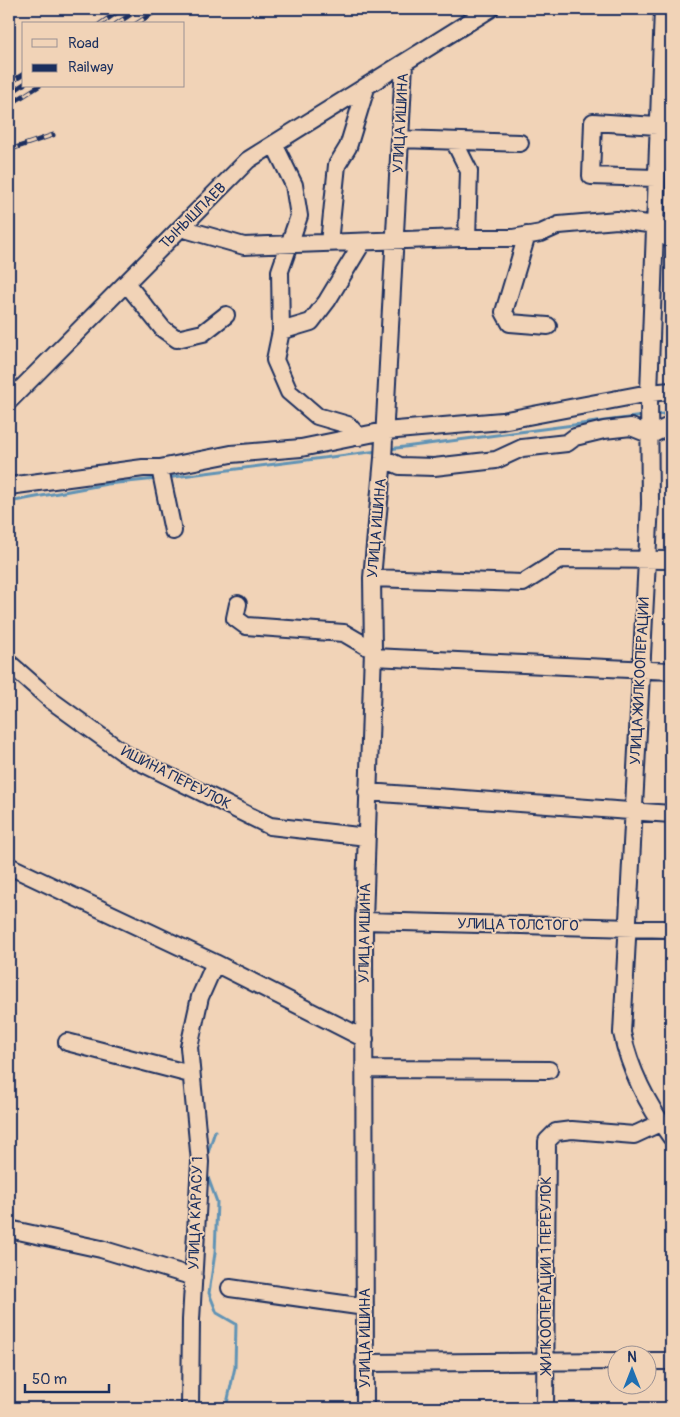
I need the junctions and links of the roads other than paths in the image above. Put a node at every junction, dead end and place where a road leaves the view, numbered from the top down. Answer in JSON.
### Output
{"nodes":[{"id":1,"x":490,"y":9,"type":"edge"},
{"id":2,"x":663,"y":9,"type":"edge"},
{"id":3,"x":404,"y":64,"type":"junction"},
{"id":4,"x":366,"y":88,"type":"junction"},
{"id":5,"x":657,"y":126,"type":"junction"},
{"id":6,"x":400,"y":139,"type":"junction"},
{"id":7,"x":454,"y":141,"type":"junction"},
{"id":8,"x":520,"y":143,"type":"dead end"},
{"id":9,"x":274,"y":144,"type":"junction"},
{"id":10,"x":656,"y":178,"type":"junction"},
{"id":11,"x":656,"y":225,"type":"junction"},
{"id":12,"x":181,"y":228,"type":"junction"},
{"id":13,"x":527,"y":235,"type":"junction"},
{"id":14,"x":466,"y":238,"type":"junction"},
{"id":15,"x":671,"y":239,"type":"edge"},
{"id":16,"x":362,"y":242,"type":"junction"},
{"id":17,"x":395,"y":242,"type":"junction"},
{"id":18,"x":329,"y":244,"type":"junction"},
{"id":19,"x":287,"y":245,"type":"junction"},
{"id":20,"x":126,"y":283,"type":"junction"},
{"id":21,"x":226,"y":315,"type":"dead end"},
{"id":22,"x":548,"y":326,"type":"dead end"},
{"id":23,"x":281,"y":331,"type":"junction"},
{"id":24,"x":671,"y":391,"type":"edge"},
{"id":25,"x":648,"y":393,"type":"junction"},
{"id":26,"x":9,"y":402,"type":"edge"},
{"id":27,"x":671,"y":425,"type":"edge"},
{"id":28,"x":385,"y":431,"type":"junction"},
{"id":29,"x":650,"y":435,"type":"junction"},
{"id":30,"x":359,"y":436,"type":"junction"},
{"id":31,"x":384,"y":458,"type":"junction"},
{"id":32,"x":160,"y":468,"type":"junction"},
{"id":33,"x":9,"y":486,"type":"edge"},
{"id":34,"x":173,"y":531,"type":"dead end"},
{"id":35,"x":646,"y":559,"type":"junction"},
{"id":36,"x":671,"y":560,"type":"edge"},
{"id":37,"x":372,"y":578,"type":"junction"},
{"id":38,"x":238,"y":604,"type":"dead end"},
{"id":39,"x":373,"y":654,"type":"junction"},
{"id":40,"x":9,"y":663,"type":"edge"},
{"id":41,"x":640,"y":669,"type":"junction"},
{"id":42,"x":671,"y":671,"type":"edge"},
{"id":43,"x":367,"y":792,"type":"junction"},
{"id":44,"x":632,"y":812,"type":"junction"},
{"id":45,"x":671,"y":814,"type":"edge"},
{"id":46,"x":368,"y":837,"type":"junction"},
{"id":47,"x":9,"y":866,"type":"edge"},
{"id":48,"x":364,"y":921,"type":"junction"},
{"id":49,"x":627,"y":927,"type":"junction"},
{"id":50,"x":671,"y":929,"type":"edge"},
{"id":51,"x":215,"y":963,"type":"junction"},
{"id":52,"x":365,"y":1039,"type":"junction"},
{"id":53,"x":67,"y":1042,"type":"dead end"},
{"id":54,"x":364,"y":1070,"type":"junction"},
{"id":55,"x":549,"y":1070,"type":"dead end"},
{"id":56,"x":190,"y":1074,"type":"junction"},
{"id":57,"x":660,"y":1123,"type":"junction"},
{"id":58,"x":671,"y":1137,"type":"edge"},
{"id":59,"x":9,"y":1229,"type":"edge"},
{"id":60,"x":194,"y":1277,"type":"junction"},
{"id":61,"x":230,"y":1288,"type":"dead end"},
{"id":62,"x":365,"y":1307,"type":"junction"},
{"id":63,"x":545,"y":1360,"type":"junction"},
{"id":64,"x":608,"y":1361,"type":"edge"},
{"id":65,"x":658,"y":1361,"type":"edge"},
{"id":66,"x":671,"y":1361,"type":"edge"},
{"id":67,"x":364,"y":1363,"type":"junction"},
{"id":68,"x":190,"y":1408,"type":"edge"},
{"id":69,"x":365,"y":1408,"type":"edge"},
{"id":70,"x":545,"y":1408,"type":"edge"}],
"edges":[{"from":1,"to":3,"type":"street","name":"ТЫНЫШПАЕВ"},
{"from":2,"to":5,"type":"street"},
{"from":3,"to":4,"type":"street","name":"ТЫНЫШПАЕВ"},
{"from":3,"to":6,"type":"street","name":"УЛИЦА ИШИНА"},
{"from":4,"to":9,"type":"street","name":"ТЫНЫШПАЕВ"},
{"from":4,"to":18,"type":"street"},
{"from":5,"to":10,"type":"street"},
{"from":5,"to":10,"type":"street"},
{"from":6,"to":7,"type":"street"},
{"from":6,"to":17,"type":"street","name":"УЛИЦА ИШИНА"},
{"from":7,"to":8,"type":"street"},
{"from":7,"to":14,"type":"street"},
{"from":9,"to":12,"type":"street","name":"ТЫНЫШПАЕВ"},
{"from":9,"to":19,"type":"street"},
{"from":10,"to":11,"type":"street"},
{"from":11,"to":13,"type":"street"},
{"from":11,"to":15,"type":"street"},
{"from":11,"to":25,"type":"street"},
{"from":12,"to":19,"type":"street"},
{"from":12,"to":20,"type":"street","name":"ТЫНЫШПАЕВ"},
{"from":13,"to":14,"type":"street"},
{"from":13,"to":22,"type":"street"},
{"from":14,"to":17,"type":"street"},
{"from":16,"to":17,"type":"street"},
{"from":16,"to":18,"type":"street"},
{"from":16,"to":23,"type":"street"},
{"from":17,"to":28,"type":"street","name":"УЛИЦА ИШИНА"},
{"from":18,"to":19,"type":"street"},
{"from":19,"to":23,"type":"street"},
{"from":20,"to":21,"type":"street"},
{"from":20,"to":26,"type":"street","name":"ТЫНЫШПАЕВ"},
{"from":23,"to":30,"type":"street"},
{"from":24,"to":25,"type":"street"},
{"from":25,"to":28,"type":"street"},
{"from":25,"to":29,"type":"street","name":"УЛИЦА ЖИЛКООПЕРАЦИИ"},
{"from":27,"to":29,"type":"street"},
{"from":28,"to":30,"type":"street"},
{"from":28,"to":31,"type":"street","name":"УЛИЦА ИШИНА"},
{"from":29,"to":31,"type":"street"},
{"from":29,"to":35,"type":"street","name":"УЛИЦА ЖИЛКООПЕРАЦИИ"},
{"from":30,"to":32,"type":"street"},
{"from":31,"to":37,"type":"street","name":"УЛИЦА ИШИНА"},
{"from":32,"to":33,"type":"street"},
{"from":32,"to":34,"type":"street"},
{"from":35,"to":36,"type":"street"},
{"from":35,"to":37,"type":"street"},
{"from":35,"to":41,"type":"street","name":"УЛИЦА ЖИЛКООПЕРАЦИИ"},
{"from":37,"to":39,"type":"street","name":"УЛИЦА ИШИНА"},
{"from":38,"to":39,"type":"street"},
{"from":39,"to":41,"type":"street"},
{"from":39,"to":43,"type":"street","name":"УЛИЦА ИШИНА"},
{"from":40,"to":46,"type":"street","name":"ИШИНА ПЕРЕУЛОК"},
{"from":41,"to":42,"type":"street"},
{"from":41,"to":44,"type":"street","name":"УЛИЦА ЖИЛКООПЕРАЦИИ"},
{"from":43,"to":44,"type":"street"},
{"from":43,"to":46,"type":"street","name":"УЛИЦА ИШИНА"},
{"from":44,"to":45,"type":"street"},
{"from":44,"to":49,"type":"street","name":"УЛИЦА ЖИЛКООПЕРАЦИИ"},
{"from":46,"to":48,"type":"street","name":"УЛИЦА ИШИНА"},
{"from":47,"to":51,"type":"street"},
{"from":48,"to":49,"type":"street","name":"УЛИЦА ТОЛСТОГО"},
{"from":48,"to":52,"type":"street","name":"УЛИЦА ИШИНА"},
{"from":49,"to":50,"type":"street","name":"УЛИЦА ТОЛСТОГО"},
{"from":49,"to":57,"type":"street","name":"УЛИЦА ЖИЛКООПЕРАЦИИ"},
{"from":51,"to":52,"type":"street"},
{"from":51,"to":56,"type":"street","name":"УЛИЦА КАРАСУ 1"},
{"from":52,"to":54,"type":"street","name":"УЛИЦА ИШИНА"},
{"from":53,"to":56,"type":"street"},
{"from":54,"to":55,"type":"street"},
{"from":54,"to":62,"type":"street","name":"УЛИЦА ИШИНА"},
{"from":56,"to":60,"type":"street","name":"УЛИЦА КАРАСУ 1"},
{"from":57,"to":58,"type":"street","name":"УЛИЦА ЖИЛКООПЕРАЦИИ"},
{"from":57,"to":63,"type":"street","name":"ЖИЛКООПЕРАЦИИ 1 ПЕРЕУЛОК"},
{"from":59,"to":60,"type":"street"},
{"from":60,"to":68,"type":"street","name":"УЛИЦА КАРАСУ 1"},
{"from":61,"to":62,"type":"street"},
{"from":62,"to":67,"type":"street","name":"УЛИЦА ИШИНА"},
{"from":63,"to":64,"type":"street"},
{"from":63,"to":67,"type":"street"},
{"from":63,"to":70,"type":"street","name":"ЖИЛКООПЕРАЦИИ 1 ПЕРЕУЛОК"},
{"from":65,"to":66,"type":"street"},
{"from":67,"to":69,"type":"street","name":"УЛИЦА ИШИНА"}]}
